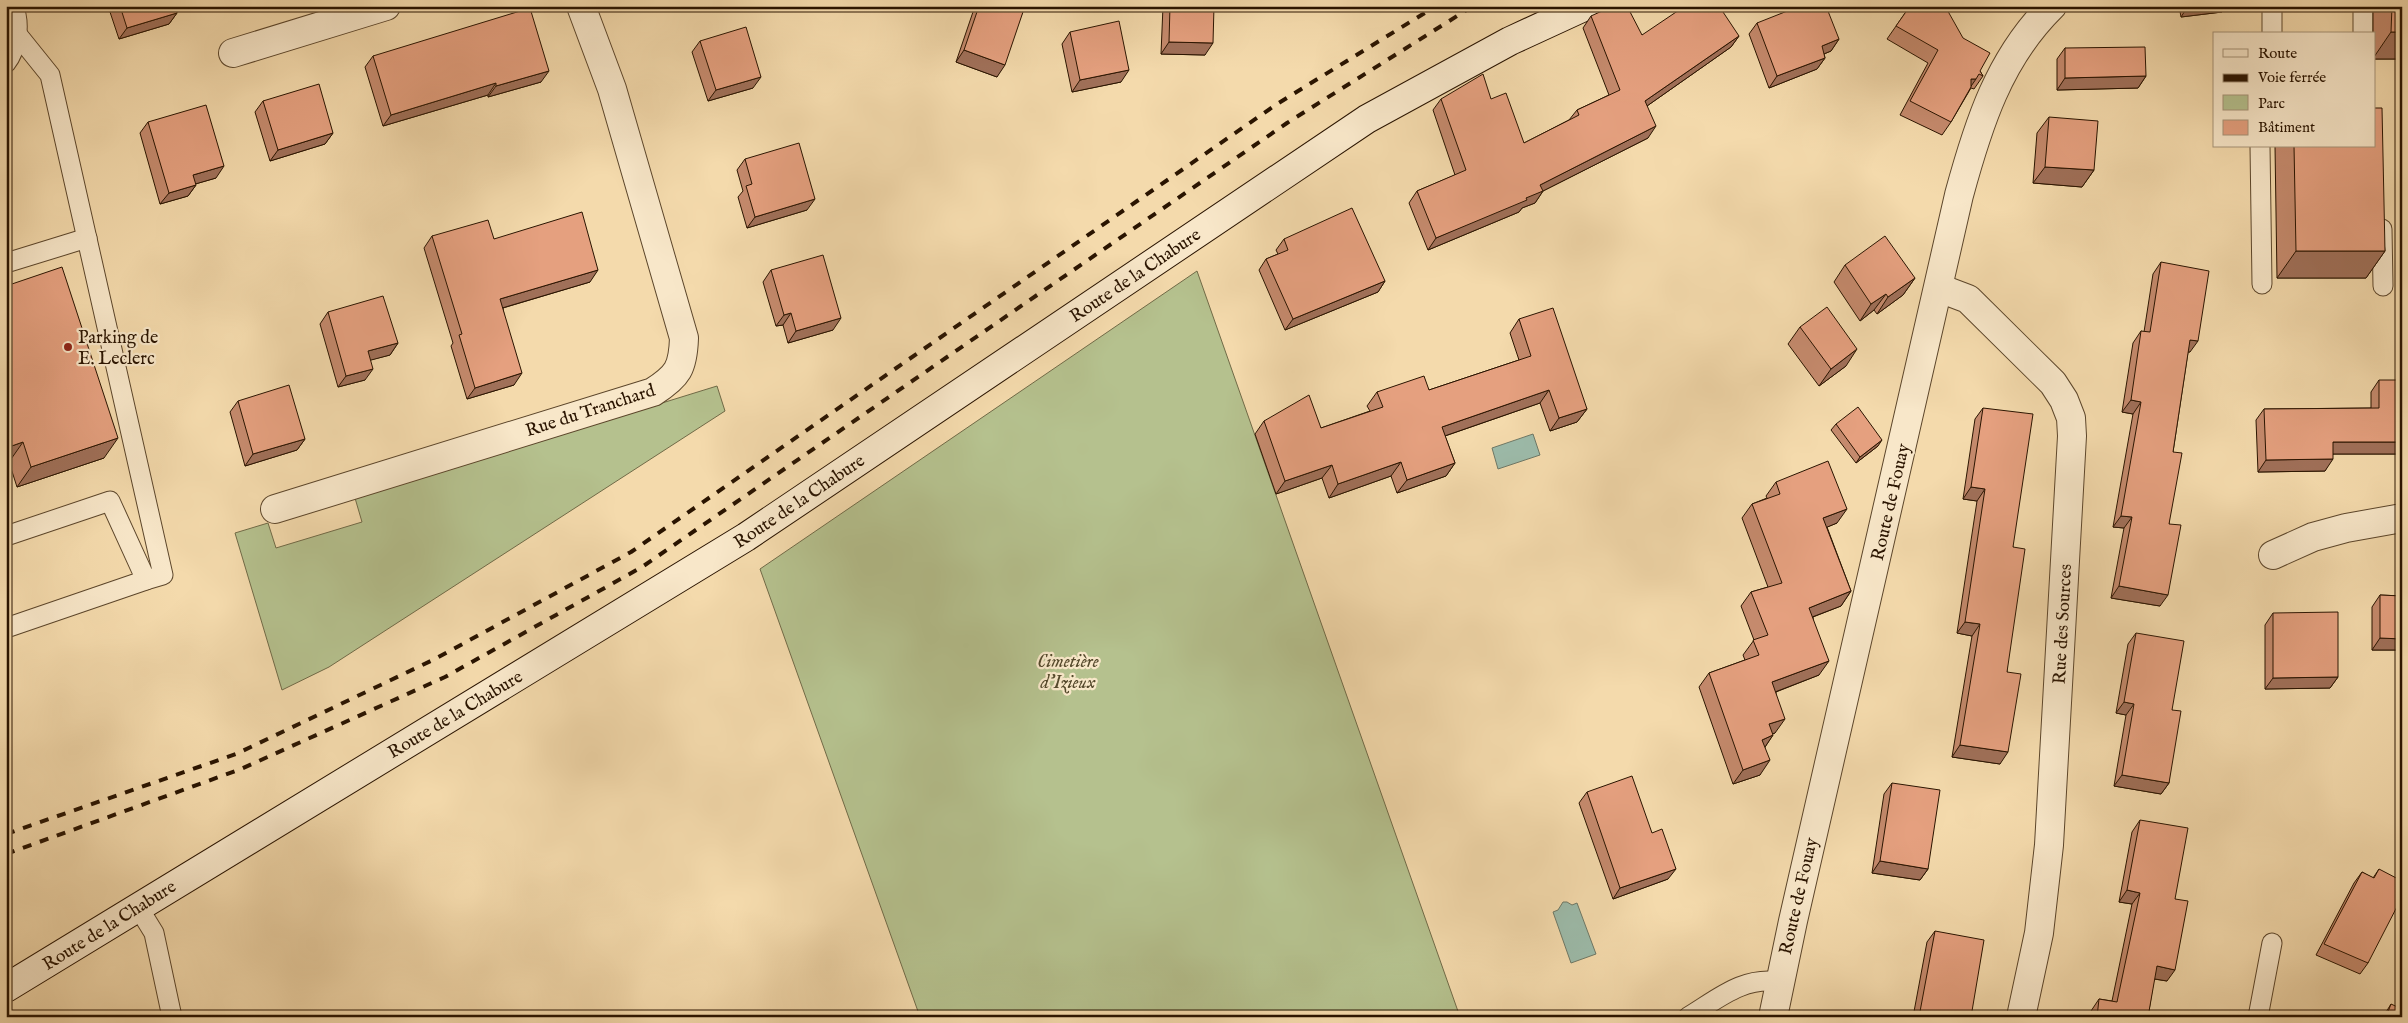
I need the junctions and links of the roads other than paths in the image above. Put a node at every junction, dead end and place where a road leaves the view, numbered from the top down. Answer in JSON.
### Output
{"nodes":[{"id":1,"x":13,"y":6,"type":"edge"},
{"id":2,"x":386,"y":6,"type":"edge"},
{"id":3,"x":581,"y":6,"type":"edge"},
{"id":4,"x":1586,"y":6,"type":"edge"},
{"id":5,"x":2052,"y":6,"type":"edge"},
{"id":6,"x":2272,"y":6,"type":"edge"},
{"id":7,"x":2363,"y":6,"type":"edge"},
{"id":8,"x":2272,"y":32,"type":"edge"},
{"id":9,"x":2363,"y":32,"type":"edge"},
{"id":10,"x":17,"y":34,"type":"junction"},
{"id":11,"x":233,"y":53,"type":"dead end"},
{"id":12,"x":6,"y":63,"type":"edge"},
{"id":13,"x":2260,"y":148,"type":"edge"},
{"id":14,"x":2382,"y":216,"type":"edge"},
{"id":15,"x":87,"y":238,"type":"junction"},
{"id":16,"x":6,"y":263,"type":"edge"},
{"id":17,"x":2262,"y":284,"type":"dead end"},
{"id":18,"x":2384,"y":286,"type":"edge"},
{"id":19,"x":1939,"y":288,"type":"junction"},
{"id":20,"x":275,"y":509,"type":"dead end"},
{"id":21,"x":2402,"y":518,"type":"edge"},
{"id":22,"x":6,"y":536,"type":"edge"},
{"id":23,"x":2274,"y":555,"type":"dead end"},
{"id":24,"x":146,"y":580,"type":"junction"},
{"id":25,"x":6,"y":628,"type":"edge"},
{"id":26,"x":138,"y":907,"type":"junction"},
{"id":27,"x":2272,"y":943,"type":"dead end"},
{"id":28,"x":1780,"y":982,"type":"junction"},
{"id":29,"x":6,"y":988,"type":"edge"},
{"id":30,"x":172,"y":1017,"type":"edge"},
{"id":31,"x":1688,"y":1017,"type":"edge"},
{"id":32,"x":1773,"y":1017,"type":"edge"},
{"id":33,"x":2021,"y":1017,"type":"edge"},
{"id":34,"x":2258,"y":1017,"type":"edge"}],
"edges":[{"from":1,"to":10,"type":"lane"},
{"from":2,"to":11,"type":"street"},
{"from":3,"to":20,"type":"street","name":"Rue du Tranchard"},
{"from":4,"to":26,"type":"street","name":"Route de la Chabure"},
{"from":5,"to":19,"type":"street","name":"Route de Fouay"},
{"from":6,"to":8,"type":"lane"},
{"from":7,"to":9,"type":"lane"},
{"from":10,"to":12,"type":"lane"},
{"from":10,"to":15,"type":"lane"},
{"from":13,"to":17,"type":"lane"},
{"from":14,"to":18,"type":"lane"},
{"from":15,"to":16,"type":"lane"},
{"from":15,"to":24,"type":"lane"},
{"from":19,"to":28,"type":"street","name":"Route de Fouay"},
{"from":19,"to":33,"type":"street","name":"Rue des Sources"},
{"from":21,"to":23,"type":"street"},
{"from":22,"to":24,"type":"lane"},
{"from":24,"to":25,"type":"lane"},
{"from":26,"to":29,"type":"street","name":"Route de la Chabure"},
{"from":26,"to":30,"type":"lane"},
{"from":27,"to":34,"type":"lane"},
{"from":28,"to":31,"type":"lane"},
{"from":28,"to":32,"type":"street","name":"Route de Fouay"}]}
